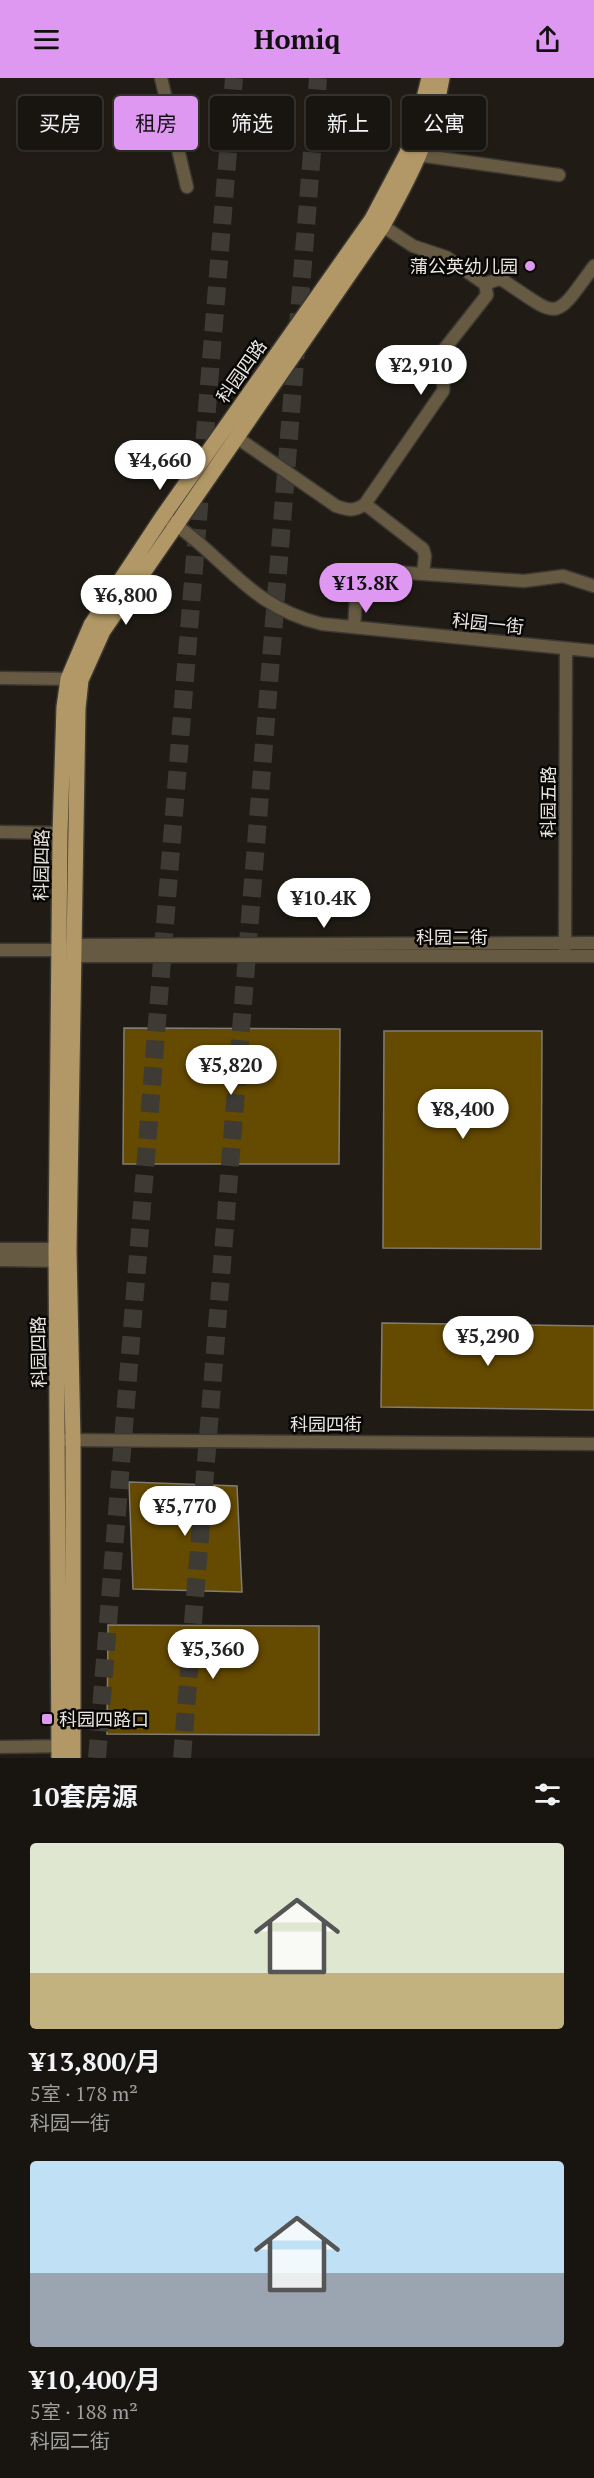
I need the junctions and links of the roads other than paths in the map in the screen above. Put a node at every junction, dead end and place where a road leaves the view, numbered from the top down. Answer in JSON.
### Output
{"nodes":[{"id":1,"x":161,"y":78,"type":"edge"},
{"id":2,"x":429,"y":78,"type":"edge"},
{"id":3,"x":442,"y":78,"type":"edge"},
{"id":4,"x":418,"y":155,"type":"junction"},
{"id":5,"x":560,"y":175,"type":"dead end"},
{"id":6,"x":187,"y":187,"type":"dead end"},
{"id":7,"x":377,"y":223,"type":"junction"},
{"id":8,"x":594,"y":266,"type":"edge"},
{"id":9,"x":485,"y":284,"type":"junction"},
{"id":10,"x":236,"y":438,"type":"junction"},
{"id":11,"x":365,"y":504,"type":"junction"},
{"id":12,"x":169,"y":520,"type":"junction"},
{"id":13,"x":423,"y":574,"type":"junction"},
{"id":14,"x":594,"y":586,"type":"edge"},
{"id":15,"x":354,"y":627,"type":"junction"},
{"id":16,"x":566,"y":649,"type":"junction"},
{"id":17,"x":594,"y":651,"type":"edge"},
{"id":18,"x":0,"y":678,"type":"edge"},
{"id":19,"x":75,"y":679,"type":"junction"},
{"id":20,"x":0,"y":832,"type":"edge"},
{"id":21,"x":60,"y":832,"type":"junction"},
{"id":22,"x":594,"y":943,"type":"edge"},
{"id":23,"x":566,"y":949,"type":"junction"},
{"id":24,"x":0,"y":950,"type":"edge"},
{"id":25,"x":59,"y":950,"type":"junction"},
{"id":26,"x":74,"y":950,"type":"junction"},
{"id":27,"x":594,"y":956,"type":"edge"},
{"id":28,"x":0,"y":1249,"type":"edge"},
{"id":29,"x":63,"y":1255,"type":"junction"},
{"id":30,"x":0,"y":1260,"type":"edge"},
{"id":31,"x":66,"y":1440,"type":"junction"},
{"id":32,"x":594,"y":1444,"type":"edge"},
{"id":33,"x":0,"y":1747,"type":"edge"},
{"id":34,"x":66,"y":1752,"type":"edge"}],
"edges":[{"from":1,"to":6,"type":"street"},
{"from":2,"to":7,"type":"main road","name":"科园四路"},
{"from":3,"to":4,"type":"main road","name":"科园四路"},
{"from":4,"to":5,"type":"street"},
{"from":4,"to":7,"type":"main road","name":"科园四路"},
{"from":7,"to":9,"type":"street"},
{"from":7,"to":10,"type":"main road","name":"科园四路"},
{"from":7,"to":12,"type":"main road","name":"科园四路"},
{"from":8,"to":9,"type":"street"},
{"from":9,"to":11,"type":"street"},
{"from":10,"to":11,"type":"street"},
{"from":10,"to":12,"type":"main road","name":"科园四路"},
{"from":11,"to":13,"type":"street"},
{"from":12,"to":15,"type":"street","name":"科园一街"},
{"from":12,"to":19,"type":"main road","name":"科园四路"},
{"from":13,"to":14,"type":"street"},
{"from":13,"to":15,"type":"street"},
{"from":15,"to":16,"type":"street","name":"科园一街"},
{"from":16,"to":17,"type":"street","name":"科园一街"},
{"from":16,"to":23,"type":"street","name":"科园五路"},
{"from":18,"to":19,"type":"street"},
{"from":19,"to":21,"type":"main road","name":"科园四路"},
{"from":19,"to":26,"type":"main road","name":"科园四路"},
{"from":20,"to":21,"type":"street"},
{"from":21,"to":25,"type":"main road","name":"科园四路"},
{"from":22,"to":23,"type":"street","name":"科园二街"},
{"from":23,"to":26,"type":"street","name":"科园二街"},
{"from":23,"to":27,"type":"street","name":"科园二街"},
{"from":24,"to":25,"type":"street","name":"科园二街"},
{"from":25,"to":26,"type":"street","name":"科园二街"},
{"from":25,"to":29,"type":"main road","name":"科园四路"},
{"from":26,"to":29,"type":"main road","name":"科园四路"},
{"from":28,"to":29,"type":"street"},
{"from":29,"to":30,"type":"street"},
{"from":29,"to":31,"type":"main road","name":"科园四路"},
{"from":31,"to":32,"type":"street","name":"科园四街"},
{"from":31,"to":34,"type":"main road","name":"科园四路"},
{"from":33,"to":34,"type":"street"}]}
